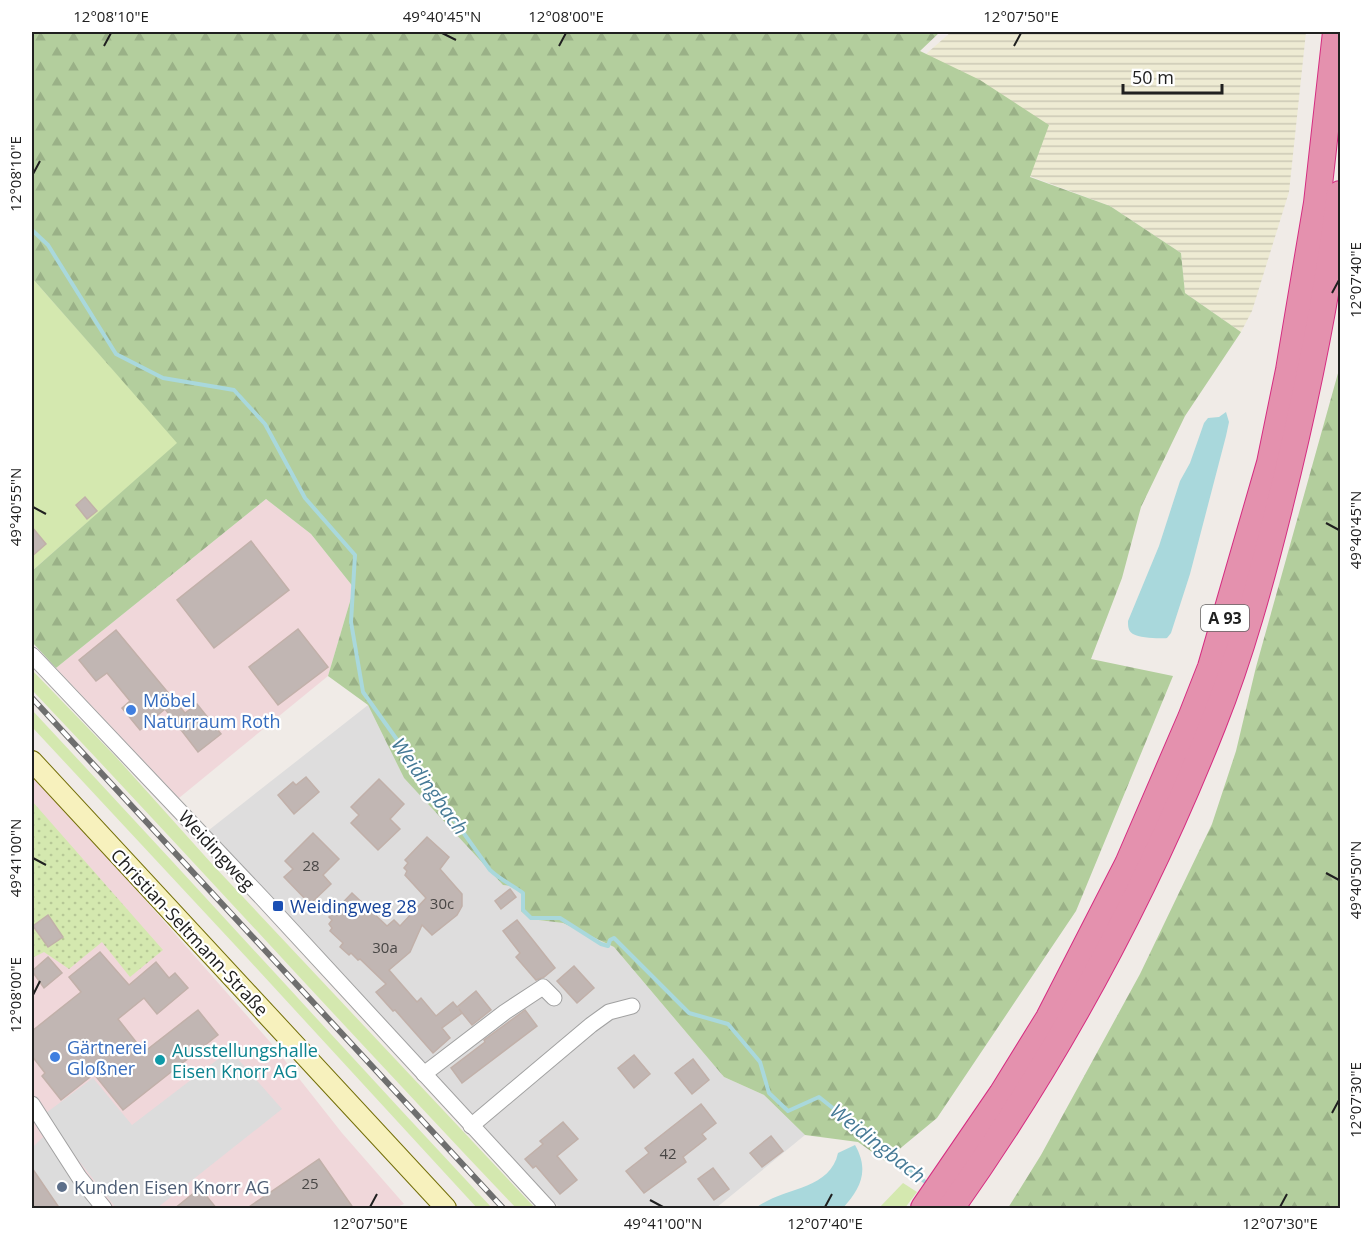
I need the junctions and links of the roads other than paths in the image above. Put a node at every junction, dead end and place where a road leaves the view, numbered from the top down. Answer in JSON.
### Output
{"nodes":[{"id":1,"x":1336,"y":32,"type":"edge"},
{"id":2,"x":1341,"y":194,"type":"edge"},
{"id":3,"x":32,"y":655,"type":"edge"},
{"id":4,"x":32,"y":761,"type":"edge"},
{"id":5,"x":554,"y":998,"type":"dead end"},
{"id":6,"x":632,"y":1006,"type":"dead end"},
{"id":7,"x":424,"y":1074,"type":"junction"},
{"id":8,"x":32,"y":1104,"type":"edge"},
{"id":9,"x":471,"y":1126,"type":"junction"},
{"id":10,"x":970,"y":1160,"type":"junction"},
{"id":11,"x":104,"y":1209,"type":"edge"},
{"id":12,"x":446,"y":1209,"type":"edge"},
{"id":13,"x":548,"y":1209,"type":"edge"},
{"id":14,"x":924,"y":1209,"type":"edge"},
{"id":15,"x":951,"y":1209,"type":"edge"}],
"edges":[{"from":1,"to":10,"type":"highway","number":"A 93"},
{"from":2,"to":10,"type":"highway","number":"A 93"},
{"from":3,"to":7,"type":"street","name":"Weidingweg"},
{"from":4,"to":12,"type":"main road","name":"Christian-Seltmann-Straße"},
{"from":5,"to":7,"type":"street"},
{"from":6,"to":9,"type":"street"},
{"from":7,"to":9,"type":"street","name":"Weidingweg"},
{"from":8,"to":11,"type":"street"},
{"from":9,"to":13,"type":"street","name":"Weidingweg"},
{"from":10,"to":14,"type":"highway","number":"A 93"},
{"from":10,"to":15,"type":"highway","number":"A 93"}]}
